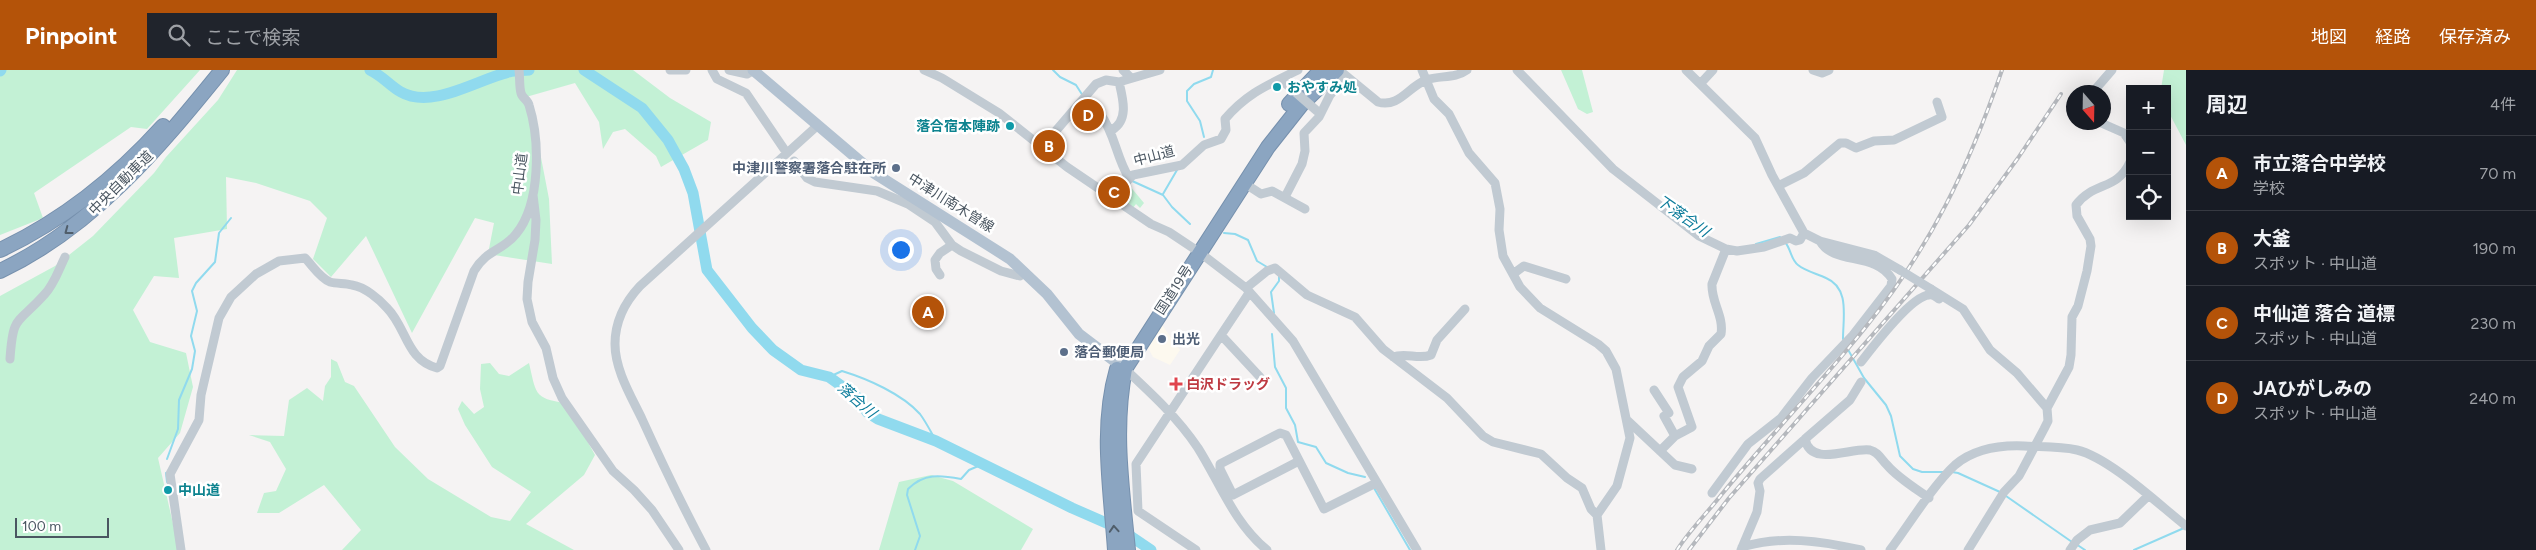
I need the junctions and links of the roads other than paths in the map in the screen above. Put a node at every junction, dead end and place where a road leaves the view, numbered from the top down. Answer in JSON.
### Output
{"nodes":[{"id":1,"x":211,"y":70,"type":"edge"},
{"id":2,"x":222,"y":70,"type":"edge"},
{"id":3,"x":519,"y":70,"type":"edge"},
{"id":4,"x":670,"y":70,"type":"edge"},
{"id":5,"x":686,"y":70,"type":"edge"},
{"id":6,"x":712,"y":70,"type":"edge"},
{"id":7,"x":729,"y":70,"type":"edge"},
{"id":8,"x":754,"y":70,"type":"edge"},
{"id":9,"x":924,"y":70,"type":"edge"},
{"id":10,"x":1123,"y":70,"type":"edge"},
{"id":11,"x":1160,"y":70,"type":"edge"},
{"id":12,"x":1298,"y":70,"type":"edge"},
{"id":13,"x":1321,"y":70,"type":"edge"},
{"id":14,"x":1422,"y":70,"type":"edge"},
{"id":15,"x":1467,"y":70,"type":"edge"},
{"id":16,"x":1517,"y":70,"type":"edge"},
{"id":17,"x":1686,"y":70,"type":"edge"},
{"id":18,"x":1713,"y":70,"type":"edge"},
{"id":19,"x":1813,"y":70,"type":"edge"},
{"id":20,"x":1829,"y":70,"type":"edge"},
{"id":21,"x":2112,"y":70,"type":"edge"},
{"id":22,"x":1341,"y":72,"type":"edge"},
{"id":23,"x":1280,"y":77,"type":"edge"},
{"id":24,"x":1131,"y":78,"type":"junction"},
{"id":25,"x":1426,"y":80,"type":"junction"},
{"id":26,"x":1119,"y":82,"type":"junction"},
{"id":27,"x":1701,"y":83,"type":"junction"},
{"id":28,"x":2099,"y":85,"type":"edge"},
{"id":29,"x":1937,"y":102,"type":"dead end"},
{"id":30,"x":1319,"y":112,"type":"junction"},
{"id":31,"x":1102,"y":115,"type":"dead end"},
{"id":32,"x":174,"y":121,"type":"junction"},
{"id":33,"x":818,"y":126,"type":"junction"},
{"id":34,"x":2111,"y":127,"type":"edge"},
{"id":35,"x":1112,"y":130,"type":"junction"},
{"id":36,"x":2126,"y":136,"type":"edge"},
{"id":37,"x":1042,"y":146,"type":"junction"},
{"id":38,"x":784,"y":149,"type":"dead end"},
{"id":39,"x":794,"y":161,"type":"dead end"},
{"id":40,"x":2126,"y":170,"type":"edge"},
{"id":41,"x":1129,"y":178,"type":"junction"},
{"id":42,"x":1244,"y":183,"type":"junction"},
{"id":43,"x":1778,"y":186,"type":"junction"},
{"id":44,"x":533,"y":195,"type":"junction"},
{"id":45,"x":1111,"y":197,"type":"junction"},
{"id":46,"x":1285,"y":197,"type":"junction"},
{"id":47,"x":1305,"y":209,"type":"dead end"},
{"id":48,"x":1804,"y":233,"type":"junction"},
{"id":49,"x":1820,"y":242,"type":"junction"},
{"id":50,"x":952,"y":245,"type":"junction"},
{"id":51,"x":1726,"y":249,"type":"junction"},
{"id":52,"x":0,"y":250,"type":"edge"},
{"id":53,"x":1196,"y":250,"type":"junction"},
{"id":54,"x":65,"y":257,"type":"dead end"},
{"id":55,"x":0,"y":271,"type":"edge"},
{"id":56,"x":1025,"y":272,"type":"junction"},
{"id":57,"x":1513,"y":274,"type":"junction"},
{"id":58,"x":940,"y":275,"type":"dead end"},
{"id":59,"x":1566,"y":279,"type":"dead end"},
{"id":60,"x":1247,"y":290,"type":"junction"},
{"id":61,"x":1951,"y":300,"type":"junction"},
{"id":62,"x":1465,"y":309,"type":"dead end"},
{"id":63,"x":1221,"y":335,"type":"junction"},
{"id":64,"x":1394,"y":357,"type":"junction"},
{"id":65,"x":10,"y":359,"type":"dead end"},
{"id":66,"x":1861,"y":362,"type":"dead end"},
{"id":67,"x":1122,"y":366,"type":"junction"},
{"id":68,"x":1260,"y":378,"type":"dead end"},
{"id":69,"x":1861,"y":382,"type":"dead end"},
{"id":70,"x":1654,"y":390,"type":"dead end"},
{"id":71,"x":2048,"y":408,"type":"junction"},
{"id":72,"x":1170,"y":413,"type":"junction"},
{"id":73,"x":1626,"y":419,"type":"junction"},
{"id":74,"x":1675,"y":436,"type":"junction"},
{"id":75,"x":1805,"y":438,"type":"junction"},
{"id":76,"x":2033,"y":446,"type":"junction"},
{"id":77,"x":1660,"y":451,"type":"junction"},
{"id":78,"x":1299,"y":461,"type":"junction"},
{"id":79,"x":1692,"y":468,"type":"dead end"},
{"id":80,"x":1376,"y":483,"type":"junction"},
{"id":81,"x":1712,"y":493,"type":"dead end"},
{"id":82,"x":2148,"y":496,"type":"junction"},
{"id":83,"x":1929,"y":498,"type":"junction"},
{"id":84,"x":1118,"y":510,"type":"junction"},
{"id":85,"x":1597,"y":516,"type":"junction"},
{"id":86,"x":2186,"y":526,"type":"edge"},
{"id":87,"x":2073,"y":545,"type":"edge"},
{"id":88,"x":1741,"y":548,"type":"edge"},
{"id":89,"x":181,"y":550,"type":"edge"},
{"id":90,"x":679,"y":550,"type":"edge"},
{"id":91,"x":706,"y":550,"type":"edge"},
{"id":92,"x":1115,"y":550,"type":"edge"},
{"id":93,"x":1128,"y":550,"type":"edge"},
{"id":94,"x":1196,"y":550,"type":"edge"},
{"id":95,"x":1267,"y":550,"type":"edge"},
{"id":96,"x":1417,"y":550,"type":"edge"},
{"id":97,"x":1600,"y":550,"type":"edge"},
{"id":98,"x":1861,"y":550,"type":"edge"},
{"id":99,"x":1890,"y":550,"type":"edge"},
{"id":100,"x":1968,"y":550,"type":"edge"}],
"edges":[{"from":1,"to":32,"type":"highway","name":"中央自動車道"},
{"from":2,"to":32,"type":"highway","name":"中央自動車道"},
{"from":3,"to":44,"type":"street","name":"中山道"},
{"from":4,"to":5,"type":"street"},
{"from":6,"to":38,"type":"street"},
{"from":7,"to":8,"type":"street"},
{"from":8,"to":33,"type":"main road","name":"中津川南木曽線"},
{"from":9,"to":37,"type":"street"},
{"from":10,"to":24,"type":"street"},
{"from":11,"to":24,"type":"street"},
{"from":12,"to":23,"type":"street"},
{"from":13,"to":53,"type":"highway","name":"国道19号"},
{"from":14,"to":25,"type":"street"},
{"from":15,"to":25,"type":"street"},
{"from":16,"to":51,"type":"street"},
{"from":17,"to":27,"type":"street"},
{"from":18,"to":27,"type":"street"},
{"from":19,"to":20,"type":"street"},
{"from":21,"to":28,"type":"street"},
{"from":22,"to":25,"type":"street"},
{"from":22,"to":30,"type":"street"},
{"from":22,"to":42,"type":"highway","name":"国道19号"},
{"from":23,"to":30,"type":"street","bridge":true},
{"from":23,"to":41,"type":"street","name":"中山道"},
{"from":24,"to":26,"type":"street"},
{"from":25,"to":57,"type":"street"},
{"from":26,"to":35,"type":"street"},
{"from":26,"to":37,"type":"street"},
{"from":27,"to":43,"type":"street"},
{"from":29,"to":43,"type":"street"},
{"from":30,"to":46,"type":"street"},
{"from":31,"to":35,"type":"street"},
{"from":32,"to":52,"type":"highway","name":"中央自動車道"},
{"from":32,"to":55,"type":"highway","name":"中央自動車道","one_way":true},
{"from":33,"to":56,"type":"main road","name":"中津川南木曽線"},
{"from":33,"to":91,"type":"street"},
{"from":34,"to":36,"type":"street"},
{"from":35,"to":41,"type":"street"},
{"from":37,"to":45,"type":"street"},
{"from":39,"to":50,"type":"street"},
{"from":40,"to":71,"type":"street"},
{"from":41,"to":45,"type":"street","name":"中山道"},
{"from":42,"to":46,"type":"street"},
{"from":42,"to":53,"type":"highway","name":"国道19号"},
{"from":43,"to":48,"type":"street"},
{"from":44,"to":89,"type":"street","name":"中山道"},
{"from":44,"to":90,"type":"street"},
{"from":45,"to":53,"type":"street"},
{"from":46,"to":47,"type":"street"},
{"from":48,"to":49,"type":"street"},
{"from":48,"to":51,"type":"street"},
{"from":49,"to":61,"type":"street","bridge":true},
{"from":49,"to":81,"type":"street"},
{"from":50,"to":56,"type":"street"},
{"from":50,"to":58,"type":"street"},
{"from":51,"to":74,"type":"street"},
{"from":53,"to":60,"type":"street"},
{"from":53,"to":67,"type":"highway","name":"国道19号"},
{"from":54,"to":65,"type":"street"},
{"from":56,"to":67,"type":"main road","name":"中津川南木曽線"},
{"from":57,"to":59,"type":"street"},
{"from":57,"to":73,"type":"street"},
{"from":60,"to":63,"type":"street"},
{"from":60,"to":64,"type":"street"},
{"from":60,"to":80,"type":"street"},
{"from":61,"to":66,"type":"street"},
{"from":61,"to":71,"type":"street"},
{"from":62,"to":64,"type":"street"},
{"from":63,"to":68,"type":"street"},
{"from":63,"to":72,"type":"street"},
{"from":64,"to":85,"type":"street"},
{"from":67,"to":72,"type":"street"},
{"from":67,"to":84,"type":"highway","name":"国道19号"},
{"from":69,"to":75,"type":"street"},
{"from":70,"to":74,"type":"street"},
{"from":71,"to":76,"type":"street"},
{"from":72,"to":94,"type":"street"},
{"from":72,"to":95,"type":"street"},
{"from":73,"to":77,"type":"street"},
{"from":73,"to":85,"type":"street"},
{"from":74,"to":77,"type":"street"},
{"from":75,"to":83,"type":"street"},
{"from":75,"to":88,"type":"street"},
{"from":76,"to":82,"type":"street"},
{"from":76,"to":83,"type":"street"},
{"from":76,"to":100,"type":"street"},
{"from":77,"to":79,"type":"street"},
{"from":78,"to":78,"type":"street"},
{"from":78,"to":80,"type":"street"},
{"from":80,"to":96,"type":"street"},
{"from":82,"to":86,"type":"street"},
{"from":82,"to":87,"type":"street"},
{"from":83,"to":99,"type":"street"},
{"from":92,"to":84,"type":"highway","name":"国道19号","one_way":true},
{"from":84,"to":93,"type":"highway","name":"国道19号"},
{"from":85,"to":97,"type":"street"},
{"from":88,"to":98,"type":"street"}]}
